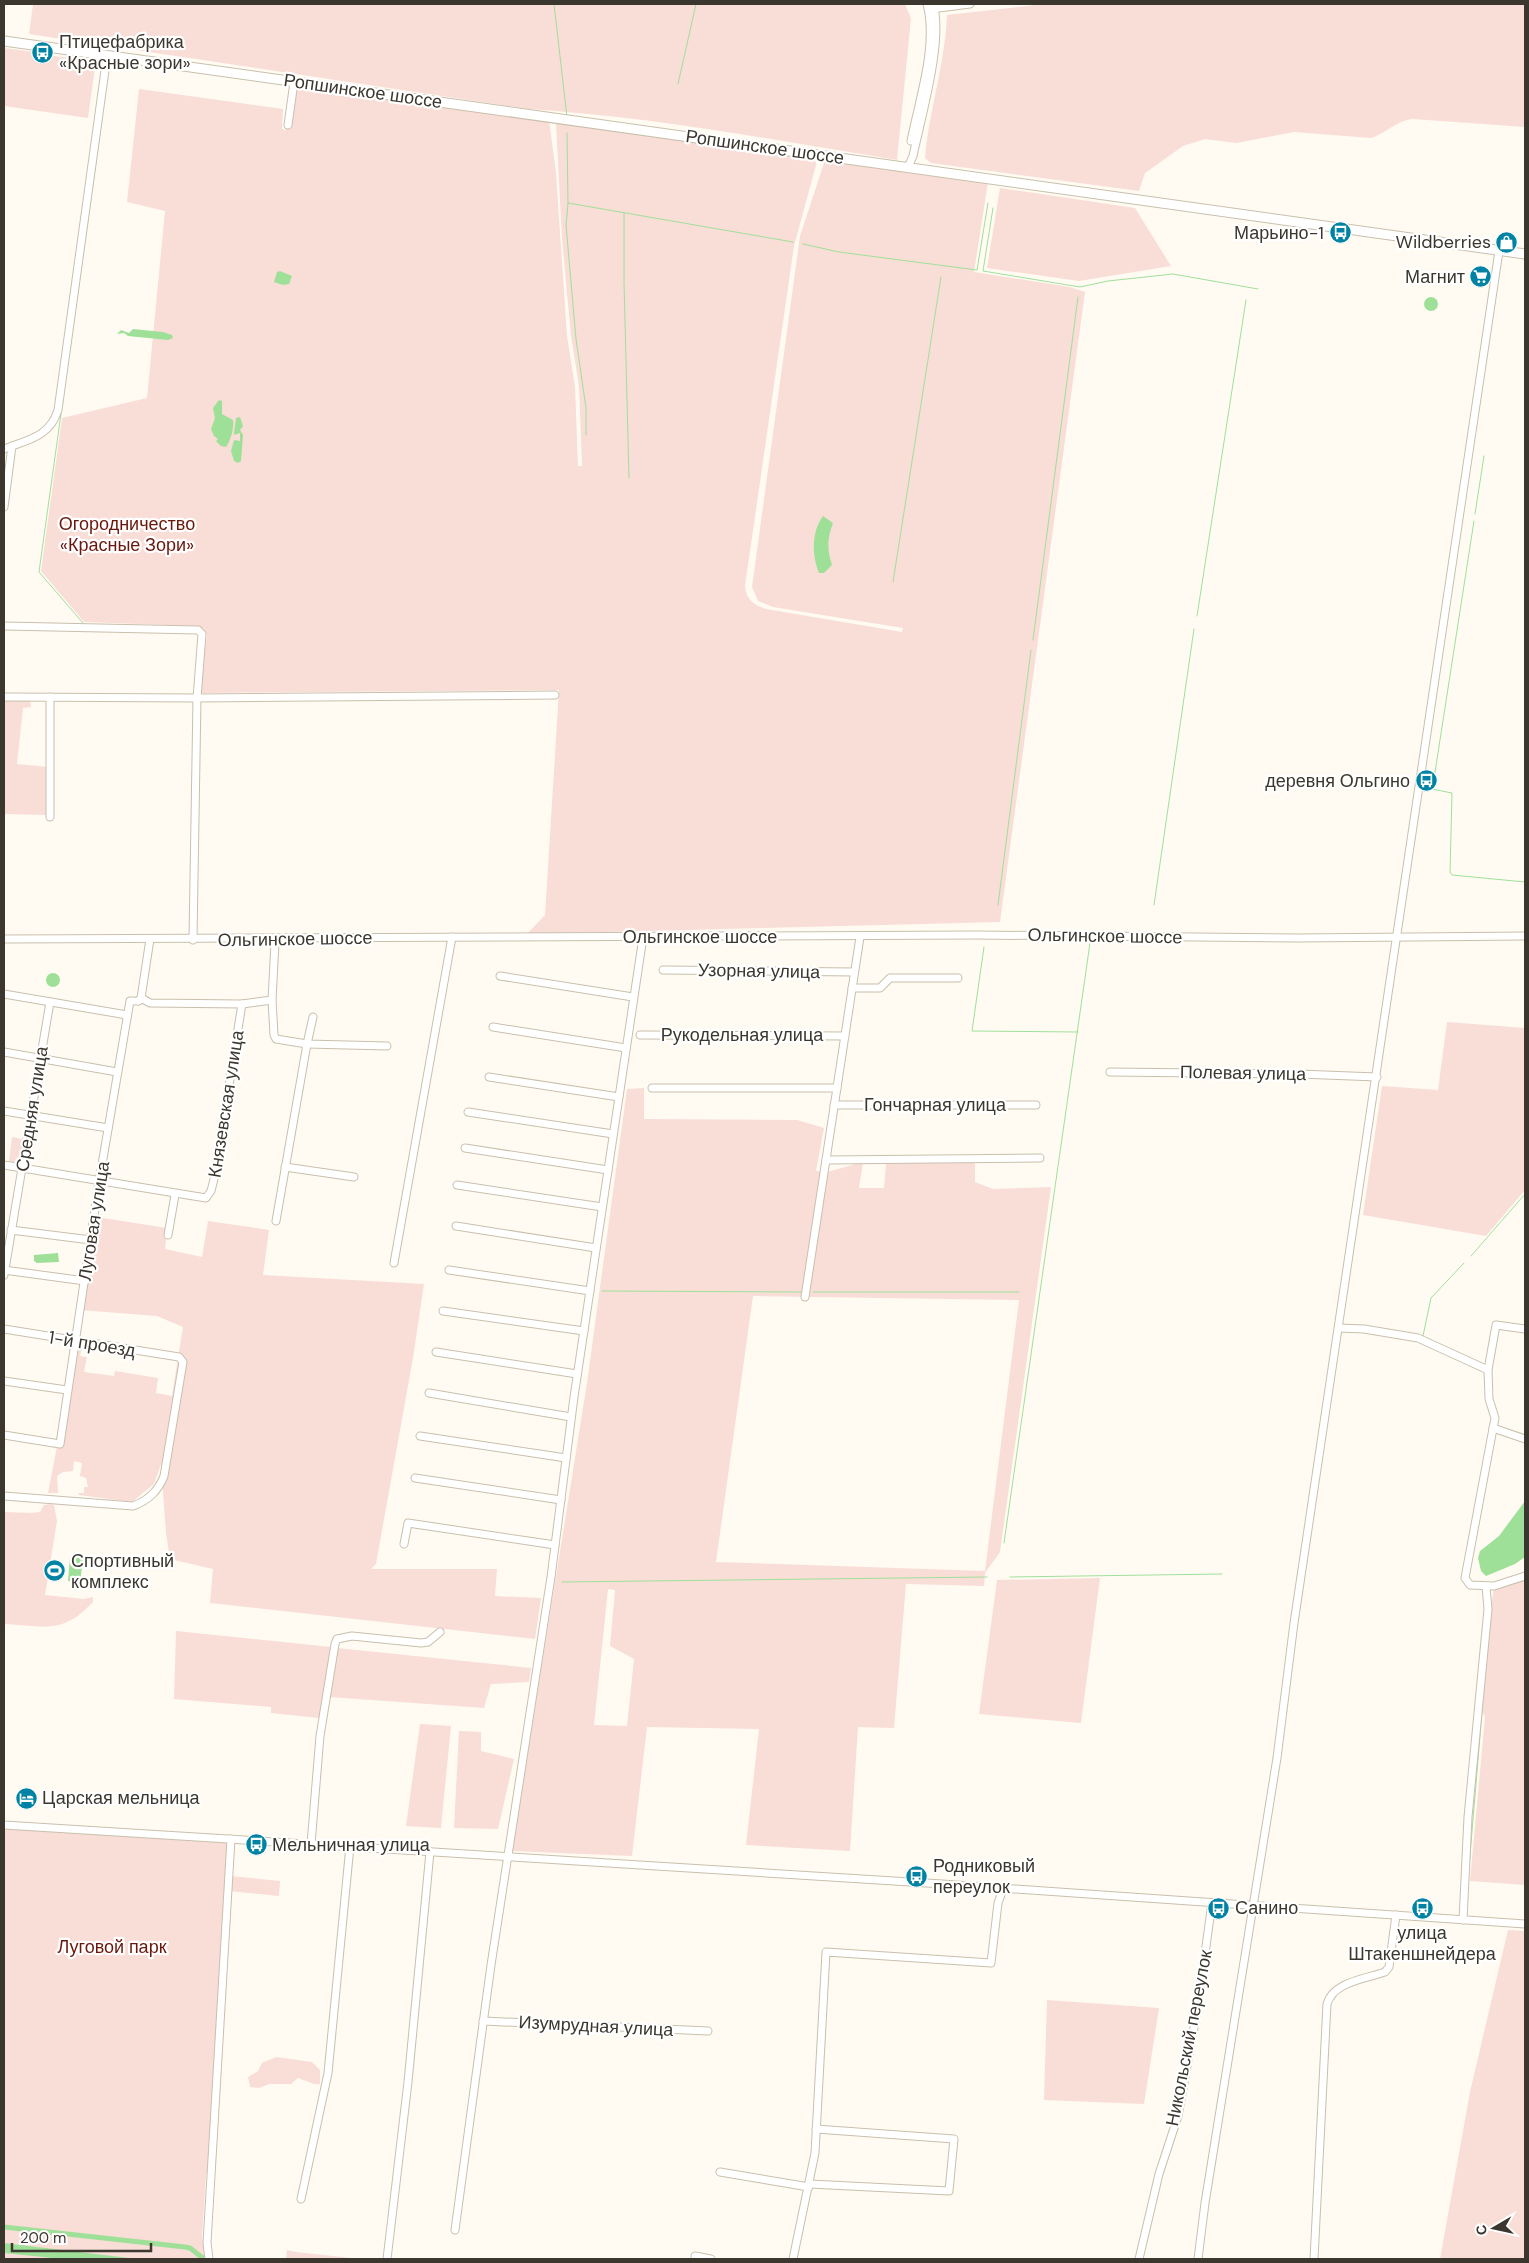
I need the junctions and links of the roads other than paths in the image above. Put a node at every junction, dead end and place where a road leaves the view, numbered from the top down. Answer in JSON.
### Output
{"nodes":[{"id":1,"x":970,"y":4,"type":"edge"},
{"id":2,"x":931,"y":6,"type":"edge"},
{"id":3,"x":4,"y":41,"type":"edge"},
{"id":4,"x":107,"y":56,"type":"junction"},
{"id":5,"x":294,"y":82,"type":"junction"},
{"id":6,"x":288,"y":125,"type":"dead end"},
{"id":7,"x":908,"y":167,"type":"junction"},
{"id":8,"x":1499,"y":251,"type":"junction"},
{"id":9,"x":1525,"y":254,"type":"edge"},
{"id":10,"x":12,"y":446,"type":"junction"},
{"id":11,"x":4,"y":449,"type":"edge"},
{"id":12,"x":5,"y":493,"type":"edge"},
{"id":13,"x":4,"y":507,"type":"edge"},
{"id":14,"x":4,"y":626,"type":"edge"},
{"id":15,"x":554,"y":695,"type":"dead end"},
{"id":16,"x":4,"y":697,"type":"edge"},
{"id":17,"x":50,"y":697,"type":"junction"},
{"id":18,"x":197,"y":698,"type":"junction"},
{"id":19,"x":50,"y":817,"type":"dead end"},
{"id":20,"x":452,"y":936,"type":"junction"},
{"id":21,"x":1525,"y":936,"type":"edge"},
{"id":22,"x":642,"y":937,"type":"junction"},
{"id":23,"x":860,"y":937,"type":"junction"},
{"id":24,"x":1396,"y":937,"type":"junction"},
{"id":25,"x":4,"y":939,"type":"edge"},
{"id":26,"x":150,"y":939,"type":"junction"},
{"id":27,"x":273,"y":939,"type":"junction"},
{"id":28,"x":193,"y":940,"type":"junction"},
{"id":29,"x":663,"y":970,"type":"dead end"},
{"id":30,"x":854,"y":972,"type":"junction"},
{"id":31,"x":500,"y":976,"type":"dead end"},
{"id":32,"x":958,"y":978,"type":"dead end"},
{"id":33,"x":852,"y":988,"type":"junction"},
{"id":34,"x":4,"y":994,"type":"edge"},
{"id":35,"x":634,"y":997,"type":"junction"},
{"id":36,"x":272,"y":1000,"type":"junction"},
{"id":37,"x":136,"y":1001,"type":"junction"},
{"id":38,"x":50,"y":1002,"type":"junction"},
{"id":39,"x":242,"y":1004,"type":"junction"},
{"id":40,"x":127,"y":1015,"type":"junction"},
{"id":41,"x":313,"y":1017,"type":"dead end"},
{"id":42,"x":493,"y":1027,"type":"dead end"},
{"id":43,"x":640,"y":1034,"type":"dead end"},
{"id":44,"x":845,"y":1036,"type":"junction"},
{"id":45,"x":307,"y":1044,"type":"junction"},
{"id":46,"x":387,"y":1046,"type":"dead end"},
{"id":47,"x":626,"y":1048,"type":"junction"},
{"id":48,"x":4,"y":1052,"type":"edge"},
{"id":49,"x":40,"y":1058,"type":"junction"},
{"id":50,"x":117,"y":1072,"type":"junction"},
{"id":51,"x":1110,"y":1072,"type":"dead end"},
{"id":52,"x":489,"y":1077,"type":"dead end"},
{"id":53,"x":1376,"y":1077,"type":"junction"},
{"id":54,"x":652,"y":1088,"type":"dead end"},
{"id":55,"x":837,"y":1088,"type":"junction"},
{"id":56,"x":619,"y":1097,"type":"junction"},
{"id":57,"x":834,"y":1105,"type":"junction"},
{"id":58,"x":1036,"y":1105,"type":"dead end"},
{"id":59,"x":4,"y":1111,"type":"edge"},
{"id":60,"x":468,"y":1112,"type":"dead end"},
{"id":61,"x":30,"y":1114,"type":"junction"},
{"id":62,"x":108,"y":1128,"type":"junction"},
{"id":63,"x":613,"y":1134,"type":"junction"},
{"id":64,"x":465,"y":1148,"type":"dead end"},
{"id":65,"x":1040,"y":1158,"type":"dead end"},
{"id":66,"x":826,"y":1160,"type":"junction"},
{"id":67,"x":4,"y":1165,"type":"edge"},
{"id":68,"x":285,"y":1167,"type":"junction"},
{"id":69,"x":22,"y":1168,"type":"junction"},
{"id":70,"x":608,"y":1170,"type":"junction"},
{"id":71,"x":354,"y":1177,"type":"dead end"},
{"id":72,"x":99,"y":1182,"type":"junction"},
{"id":73,"x":457,"y":1185,"type":"dead end"},
{"id":74,"x":175,"y":1195,"type":"junction"},
{"id":75,"x":602,"y":1207,"type":"junction"},
{"id":76,"x":276,"y":1221,"type":"dead end"},
{"id":77,"x":456,"y":1226,"type":"dead end"},
{"id":78,"x":11,"y":1230,"type":"junction"},
{"id":79,"x":168,"y":1235,"type":"dead end"},
{"id":80,"x":91,"y":1240,"type":"junction"},
{"id":81,"x":596,"y":1248,"type":"junction"},
{"id":82,"x":394,"y":1263,"type":"dead end"},
{"id":83,"x":449,"y":1270,"type":"dead end"},
{"id":84,"x":4,"y":1272,"type":"edge"},
{"id":85,"x":85,"y":1281,"type":"junction"},
{"id":86,"x":590,"y":1291,"type":"junction"},
{"id":87,"x":805,"y":1297,"type":"dead end"},
{"id":88,"x":443,"y":1311,"type":"dead end"},
{"id":89,"x":1339,"y":1328,"type":"junction"},
{"id":90,"x":4,"y":1329,"type":"edge"},
{"id":91,"x":1525,"y":1329,"type":"edge"},
{"id":92,"x":584,"y":1331,"type":"junction"},
{"id":93,"x":76,"y":1342,"type":"junction"},
{"id":94,"x":436,"y":1352,"type":"dead end"},
{"id":95,"x":1488,"y":1370,"type":"junction"},
{"id":96,"x":577,"y":1374,"type":"junction"},
{"id":97,"x":4,"y":1381,"type":"edge"},
{"id":98,"x":67,"y":1390,"type":"junction"},
{"id":99,"x":428,"y":1393,"type":"dead end"},
{"id":100,"x":571,"y":1417,"type":"junction"},
{"id":101,"x":1493,"y":1428,"type":"junction"},
{"id":102,"x":4,"y":1435,"type":"edge"},
{"id":103,"x":420,"y":1436,"type":"dead end"},
{"id":104,"x":1525,"y":1439,"type":"edge"},
{"id":105,"x":566,"y":1458,"type":"junction"},
{"id":106,"x":415,"y":1478,"type":"dead end"},
{"id":107,"x":4,"y":1496,"type":"edge"},
{"id":108,"x":560,"y":1500,"type":"junction"},
{"id":109,"x":404,"y":1544,"type":"dead end"},
{"id":110,"x":555,"y":1545,"type":"junction"},
{"id":111,"x":1525,"y":1576,"type":"edge"},
{"id":112,"x":1486,"y":1587,"type":"junction"},
{"id":113,"x":440,"y":1632,"type":"dead end"},
{"id":114,"x":4,"y":1825,"type":"edge"},
{"id":115,"x":231,"y":1839,"type":"junction"},
{"id":116,"x":311,"y":1844,"type":"junction"},
{"id":117,"x":350,"y":1846,"type":"junction"},
{"id":118,"x":430,"y":1852,"type":"junction"},
{"id":119,"x":509,"y":1857,"type":"junction"},
{"id":120,"x":1003,"y":1889,"type":"junction"},
{"id":121,"x":1212,"y":1903,"type":"junction"},
{"id":122,"x":1252,"y":1906,"type":"junction"},
{"id":123,"x":1396,"y":1914,"type":"junction"},
{"id":124,"x":1463,"y":1920,"type":"junction"},
{"id":125,"x":1525,"y":1924,"type":"edge"},
{"id":126,"x":483,"y":2020,"type":"junction"},
{"id":127,"x":708,"y":2031,"type":"dead end"},
{"id":128,"x":816,"y":2129,"type":"junction"},
{"id":129,"x":720,"y":2172,"type":"dead end"},
{"id":130,"x":809,"y":2186,"type":"junction"},
{"id":131,"x":301,"y":2199,"type":"dead end"},
{"id":132,"x":454,"y":2230,"type":"dead end"},
{"id":133,"x":695,"y":2256,"type":"dead end"},
{"id":134,"x":209,"y":2259,"type":"edge"},
{"id":135,"x":387,"y":2259,"type":"edge"},
{"id":136,"x":712,"y":2259,"type":"edge"},
{"id":137,"x":793,"y":2259,"type":"edge"},
{"id":138,"x":1139,"y":2259,"type":"edge"},
{"id":139,"x":1198,"y":2259,"type":"edge"},
{"id":140,"x":1314,"y":2259,"type":"edge"}],
"edges":[{"from":1,"to":2,"type":"street"},
{"from":2,"to":7,"type":"street"},
{"from":3,"to":4,"type":"main road","name":"Ропшинское шоссе"},
{"from":4,"to":5,"type":"main road","name":"Ропшинское шоссе"},
{"from":4,"to":10,"type":"street"},
{"from":5,"to":6,"type":"street"},
{"from":5,"to":7,"type":"main road","name":"Ропшинское шоссе"},
{"from":7,"to":8,"type":"main road","name":"Ропшинское шоссе"},
{"from":8,"to":9,"type":"main road","name":"Ропшинское шоссе"},
{"from":8,"to":24,"type":"street"},
{"from":10,"to":11,"type":"street"},
{"from":10,"to":12,"type":"street"},
{"from":12,"to":13,"type":"street"},
{"from":14,"to":18,"type":"street"},
{"from":15,"to":18,"type":"street"},
{"from":16,"to":17,"type":"street"},
{"from":17,"to":18,"type":"street"},
{"from":17,"to":19,"type":"street"},
{"from":18,"to":28,"type":"street"},
{"from":20,"to":22,"type":"street","name":"Ольгинское шоссе"},
{"from":20,"to":27,"type":"street","name":"Ольгинское шоссе"},
{"from":20,"to":82,"type":"street"},
{"from":21,"to":24,"type":"street","name":"Ольгинское шоссе"},
{"from":22,"to":23,"type":"street","name":"Ольгинское шоссе"},
{"from":22,"to":35,"type":"street"},
{"from":23,"to":24,"type":"street","name":"Ольгинское шоссе"},
{"from":23,"to":30,"type":"street"},
{"from":24,"to":53,"type":"street"},
{"from":25,"to":26,"type":"street","name":"Ольгинское шоссе"},
{"from":26,"to":28,"type":"street","name":"Ольгинское шоссе"},
{"from":26,"to":37,"type":"street","name":"Луговая улица"},
{"from":27,"to":28,"type":"street","name":"Ольгинское шоссе"},
{"from":27,"to":36,"type":"street"},
{"from":29,"to":30,"type":"street","name":"Узорная улица"},
{"from":30,"to":33,"type":"street"},
{"from":31,"to":35,"type":"street"},
{"from":32,"to":33,"type":"street"},
{"from":33,"to":44,"type":"street"},
{"from":34,"to":38,"type":"street"},
{"from":35,"to":47,"type":"street"},
{"from":36,"to":39,"type":"street"},
{"from":36,"to":45,"type":"street"},
{"from":37,"to":39,"type":"street"},
{"from":37,"to":40,"type":"street","name":"Луговая улица"},
{"from":38,"to":40,"type":"street"},
{"from":38,"to":49,"type":"street","name":"Средняя улица"},
{"from":39,"to":74,"type":"street","name":"Князевская улица"},
{"from":40,"to":50,"type":"street","name":"Луговая улица"},
{"from":41,"to":45,"type":"street"},
{"from":42,"to":47,"type":"street"},
{"from":43,"to":44,"type":"street","name":"Рукодельная улица"},
{"from":44,"to":55,"type":"street"},
{"from":45,"to":46,"type":"street"},
{"from":45,"to":68,"type":"street"},
{"from":47,"to":56,"type":"street"},
{"from":48,"to":49,"type":"street"},
{"from":49,"to":50,"type":"street"},
{"from":49,"to":61,"type":"street","name":"Средняя улица"},
{"from":50,"to":62,"type":"street","name":"Луговая улица"},
{"from":51,"to":53,"type":"street","name":"Полевая улица"},
{"from":52,"to":56,"type":"street"},
{"from":53,"to":89,"type":"street"},
{"from":54,"to":55,"type":"street"},
{"from":55,"to":57,"type":"street"},
{"from":56,"to":63,"type":"street"},
{"from":57,"to":58,"type":"street","name":"Гончарная улица"},
{"from":57,"to":66,"type":"street"},
{"from":59,"to":61,"type":"street"},
{"from":60,"to":63,"type":"street"},
{"from":61,"to":62,"type":"street"},
{"from":61,"to":69,"type":"street","name":"Средняя улица"},
{"from":62,"to":72,"type":"street","name":"Луговая улица"},
{"from":63,"to":70,"type":"street"},
{"from":64,"to":70,"type":"street"},
{"from":65,"to":66,"type":"street"},
{"from":66,"to":87,"type":"street"},
{"from":67,"to":69,"type":"street"},
{"from":68,"to":71,"type":"street"},
{"from":68,"to":76,"type":"street"},
{"from":69,"to":72,"type":"street"},
{"from":69,"to":78,"type":"street","name":"Средняя улица"},
{"from":70,"to":75,"type":"street"},
{"from":72,"to":74,"type":"street"},
{"from":72,"to":80,"type":"street","name":"Луговая улица"},
{"from":73,"to":75,"type":"street"},
{"from":74,"to":79,"type":"street"},
{"from":75,"to":81,"type":"street"},
{"from":77,"to":81,"type":"street"},
{"from":78,"to":80,"type":"street"},
{"from":78,"to":84,"type":"street","name":"Средняя улица"},
{"from":80,"to":85,"type":"street","name":"Луговая улица"},
{"from":81,"to":86,"type":"street"},
{"from":83,"to":86,"type":"street"},
{"from":84,"to":85,"type":"street"},
{"from":85,"to":93,"type":"street","name":"Луговая улица"},
{"from":86,"to":92,"type":"street"},
{"from":88,"to":92,"type":"street"},
{"from":89,"to":95,"type":"street"},
{"from":89,"to":122,"type":"street"},
{"from":90,"to":93,"type":"street","name":"1-й проезд"},
{"from":91,"to":95,"type":"street"},
{"from":92,"to":96,"type":"street"},
{"from":93,"to":98,"type":"street","name":"Луговая улица"},
{"from":93,"to":107,"type":"street","name":"1-й проезд"},
{"from":94,"to":96,"type":"street"},
{"from":95,"to":101,"type":"street"},
{"from":96,"to":100,"type":"street"},
{"from":97,"to":98,"type":"street"},
{"from":98,"to":102,"type":"street","name":"Луговая улица"},
{"from":99,"to":100,"type":"street"},
{"from":100,"to":105,"type":"street"},
{"from":101,"to":104,"type":"street"},
{"from":101,"to":112,"type":"street"},
{"from":103,"to":105,"type":"street"},
{"from":105,"to":108,"type":"street"},
{"from":106,"to":108,"type":"street"},
{"from":108,"to":110,"type":"street"},
{"from":109,"to":110,"type":"street"},
{"from":110,"to":119,"type":"street"},
{"from":111,"to":112,"type":"street"},
{"from":112,"to":124,"type":"street"},
{"from":113,"to":116,"type":"street"},
{"from":114,"to":115,"type":"street"},
{"from":115,"to":116,"type":"street"},
{"from":115,"to":134,"type":"street"},
{"from":116,"to":117,"type":"street"},
{"from":117,"to":118,"type":"street"},
{"from":117,"to":131,"type":"street"},
{"from":118,"to":119,"type":"street"},
{"from":118,"to":135,"type":"street"},
{"from":119,"to":120,"type":"street"},
{"from":119,"to":126,"type":"street"},
{"from":120,"to":121,"type":"street"},
{"from":120,"to":128,"type":"street"},
{"from":121,"to":122,"type":"street"},
{"from":121,"to":138,"type":"street","name":"Никольский переулок"},
{"from":122,"to":123,"type":"street"},
{"from":122,"to":139,"type":"street"},
{"from":123,"to":124,"type":"street"},
{"from":123,"to":140,"type":"street"},
{"from":124,"to":125,"type":"street"},
{"from":126,"to":127,"type":"street","name":"Изумрудная улица"},
{"from":126,"to":132,"type":"street"},
{"from":128,"to":130,"type":"street"},
{"from":128,"to":130,"type":"street"},
{"from":129,"to":130,"type":"street"},
{"from":130,"to":137,"type":"street"},
{"from":133,"to":136,"type":"street"}]}
